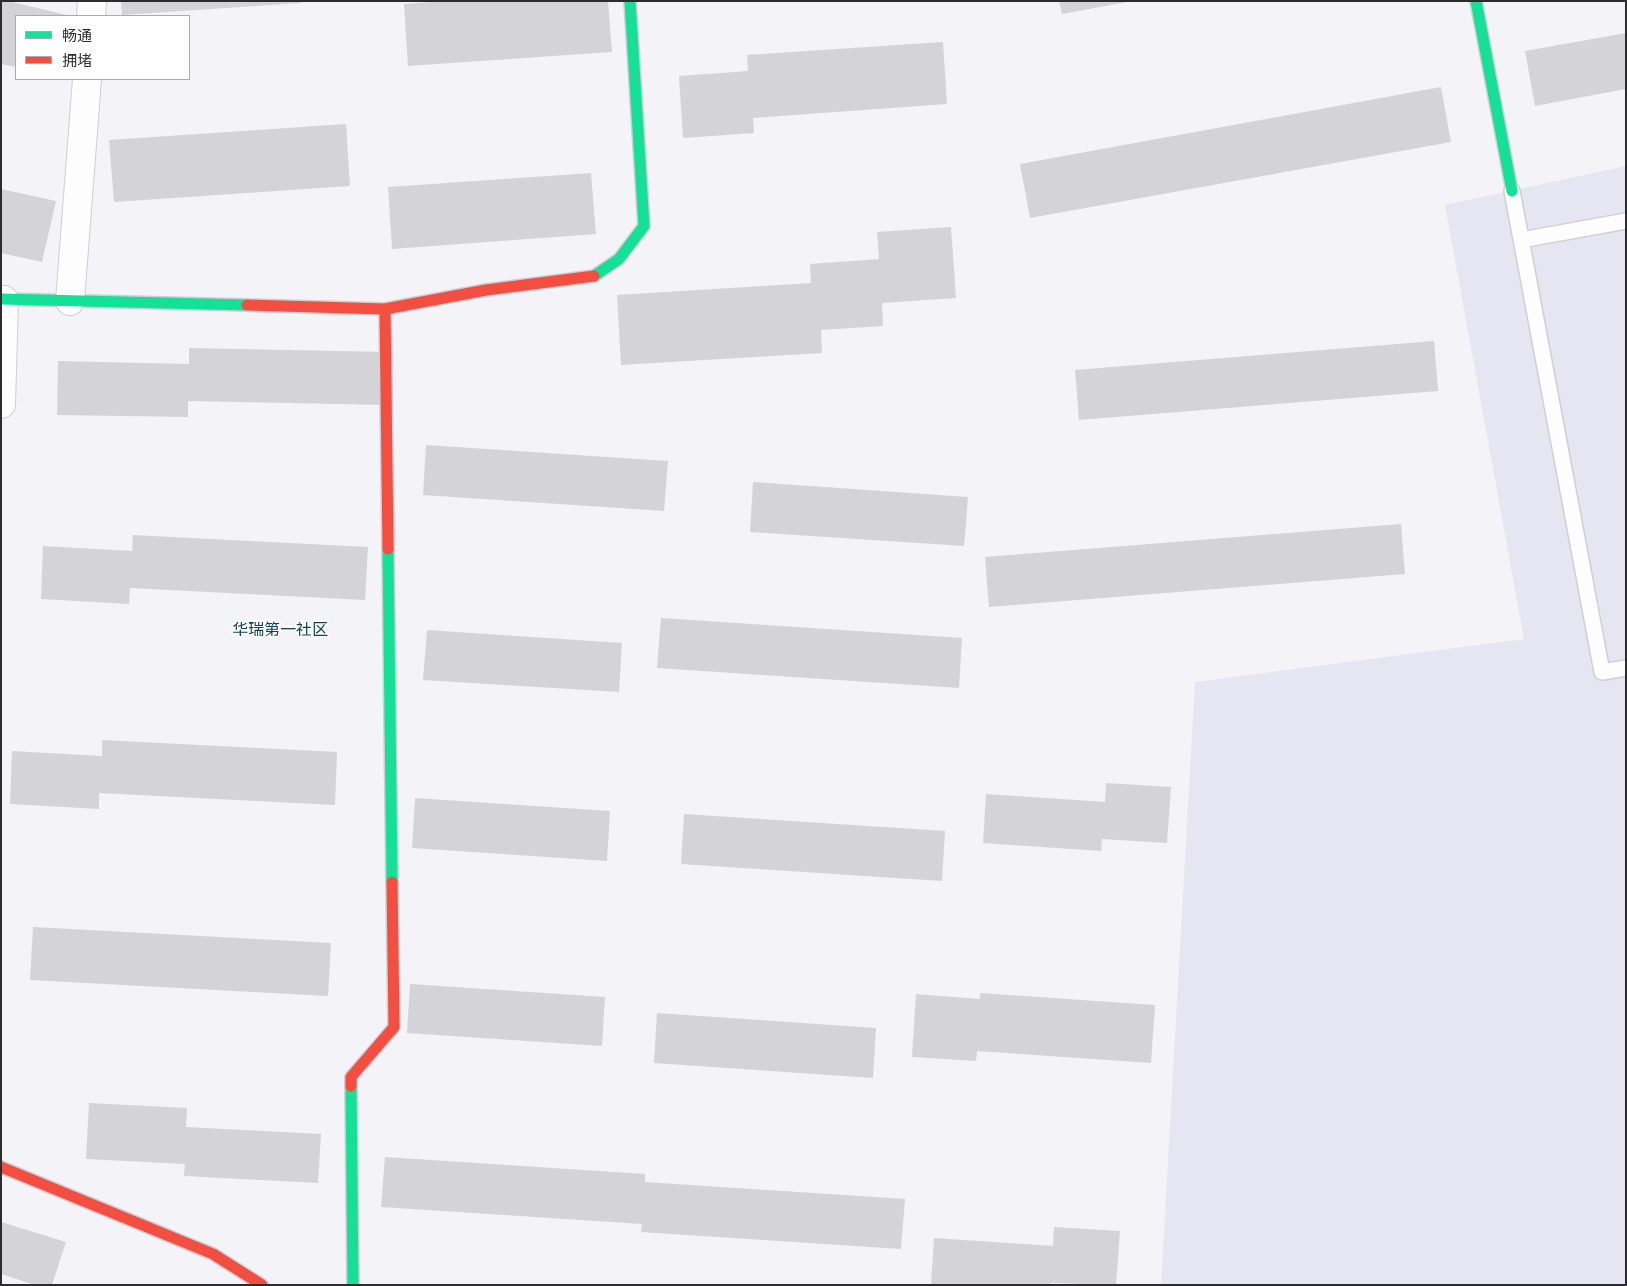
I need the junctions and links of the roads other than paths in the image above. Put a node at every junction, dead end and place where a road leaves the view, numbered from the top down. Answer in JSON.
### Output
{"nodes":[{"id":1,"x":92,"y":1,"type":"edge"},
{"id":2,"x":630,"y":1,"type":"edge"},
{"id":3,"x":1476,"y":1,"type":"edge"},
{"id":4,"x":91,"y":15,"type":"edge"},
{"id":5,"x":87,"y":80,"type":"edge"},
{"id":6,"x":1512,"y":191,"type":"joint"},
{"id":7,"x":1626,"y":220,"type":"edge"},
{"id":8,"x":1521,"y":240,"type":"junction"},
{"id":9,"x":3,"y":300,"type":"edge"},
{"id":10,"x":70,"y":301,"type":"junction"},
{"id":11,"x":385,"y":309,"type":"junction"},
{"id":12,"x":1,"y":404,"type":"edge"},
{"id":13,"x":1626,"y":668,"type":"edge"},
{"id":14,"x":1,"y":1167,"type":"edge"},
{"id":15,"x":262,"y":1285,"type":"edge"},
{"id":16,"x":352,"y":1285,"type":"edge"}],
"edges":[{"from":1,"to":4,"type":"street"},
{"from":2,"to":11,"type":"street"},
{"from":3,"to":6,"type":"street"},
{"from":5,"to":10,"type":"street"},
{"from":6,"to":8,"type":"lane"},
{"from":7,"to":8,"type":"lane"},
{"from":8,"to":13,"type":"lane"},
{"from":9,"to":10,"type":"street"},
{"from":9,"to":12,"type":"street"},
{"from":10,"to":11,"type":"street"},
{"from":11,"to":16,"type":"street"},
{"from":14,"to":15,"type":"street"}]}
